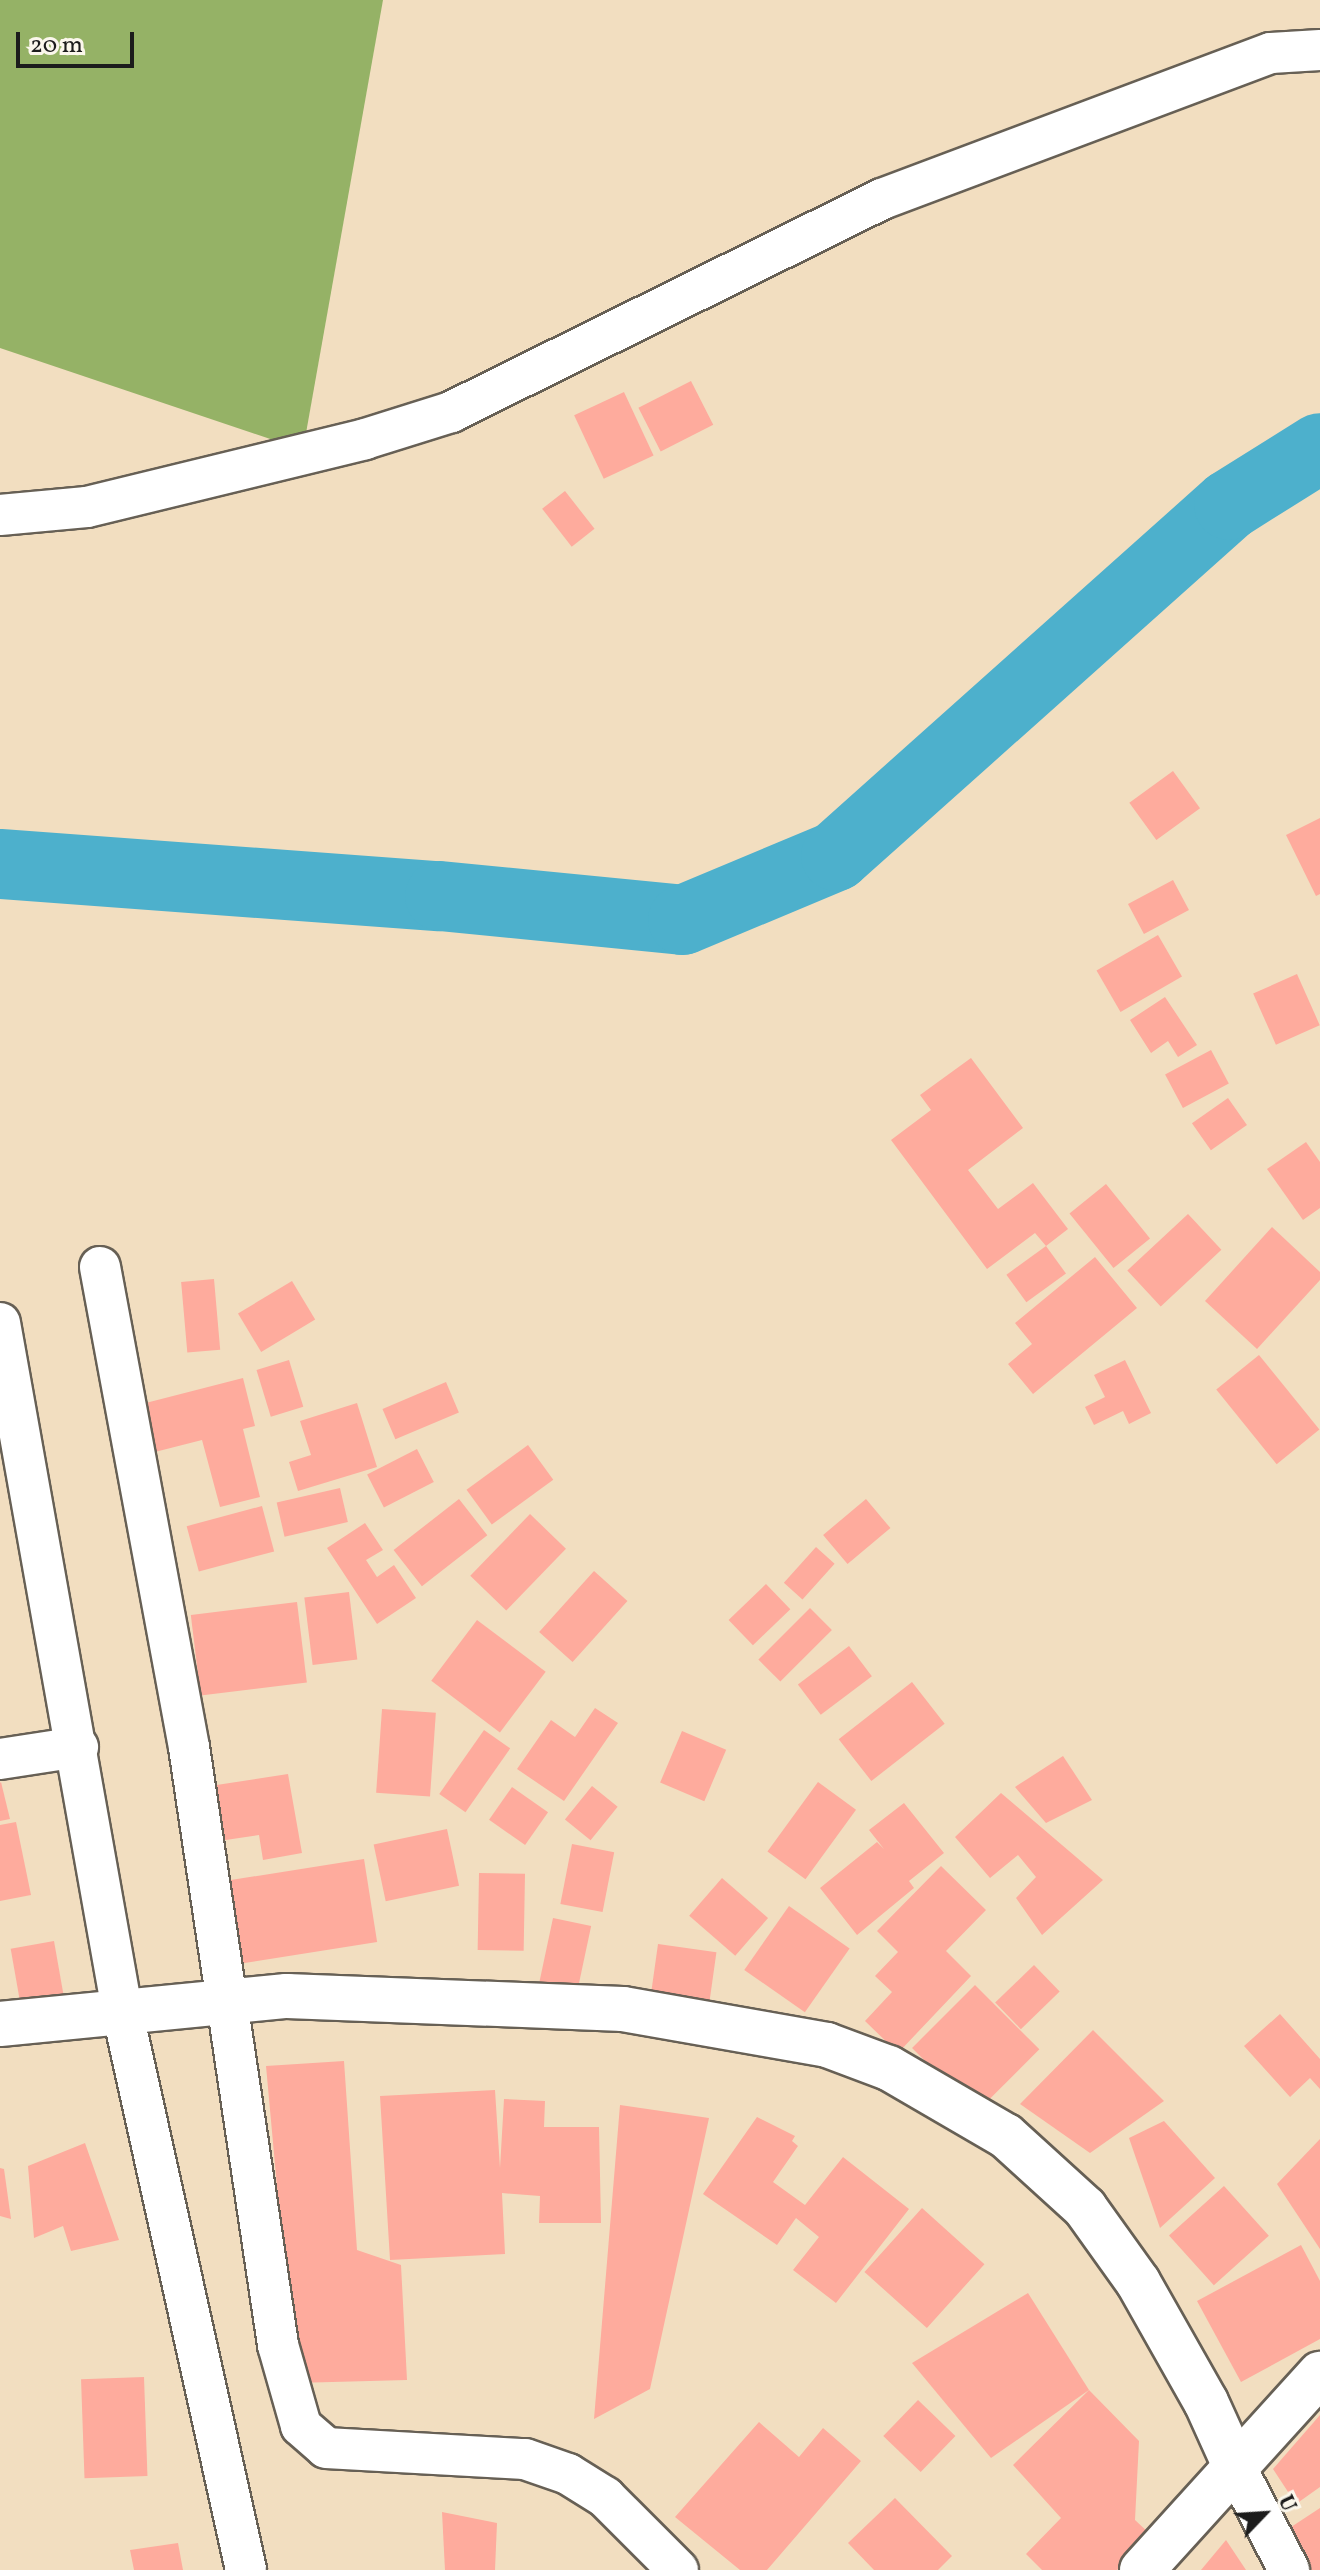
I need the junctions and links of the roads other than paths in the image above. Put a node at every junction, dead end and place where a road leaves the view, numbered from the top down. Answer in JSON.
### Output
{"nodes":[{"id":1,"x":1320,"y":50,"type":"edge"},
{"id":2,"x":0,"y":515,"type":"edge"},
{"id":3,"x":100,"y":1267,"type":"dead end"},
{"id":4,"x":0,"y":1323,"type":"edge"},
{"id":5,"x":78,"y":1747,"type":"junction"},
{"id":6,"x":0,"y":1759,"type":"edge"},
{"id":7,"x":227,"y":2000,"type":"junction"},
{"id":8,"x":134,"y":2008,"type":"junction"},
{"id":9,"x":0,"y":2024,"type":"edge"},
{"id":10,"x":1320,"y":2374,"type":"edge"},
{"id":11,"x":1236,"y":2468,"type":"junction"},
{"id":12,"x":246,"y":2570,"type":"edge"},
{"id":13,"x":678,"y":2570,"type":"edge"},
{"id":14,"x":1142,"y":2570,"type":"edge"},
{"id":15,"x":1289,"y":2570,"type":"edge"}],
"edges":[{"from":1,"to":2,"type":"street"},
{"from":3,"to":7,"type":"street"},
{"from":4,"to":5,"type":"street"},
{"from":5,"to":6,"type":"street"},
{"from":5,"to":8,"type":"street"},
{"from":7,"to":8,"type":"main road"},
{"from":7,"to":11,"type":"main road"},
{"from":7,"to":13,"type":"street"},
{"from":8,"to":9,"type":"main road"},
{"from":8,"to":12,"type":"street"},
{"from":10,"to":11,"type":"main road"},
{"from":11,"to":14,"type":"main road"},
{"from":11,"to":15,"type":"street"}]}
